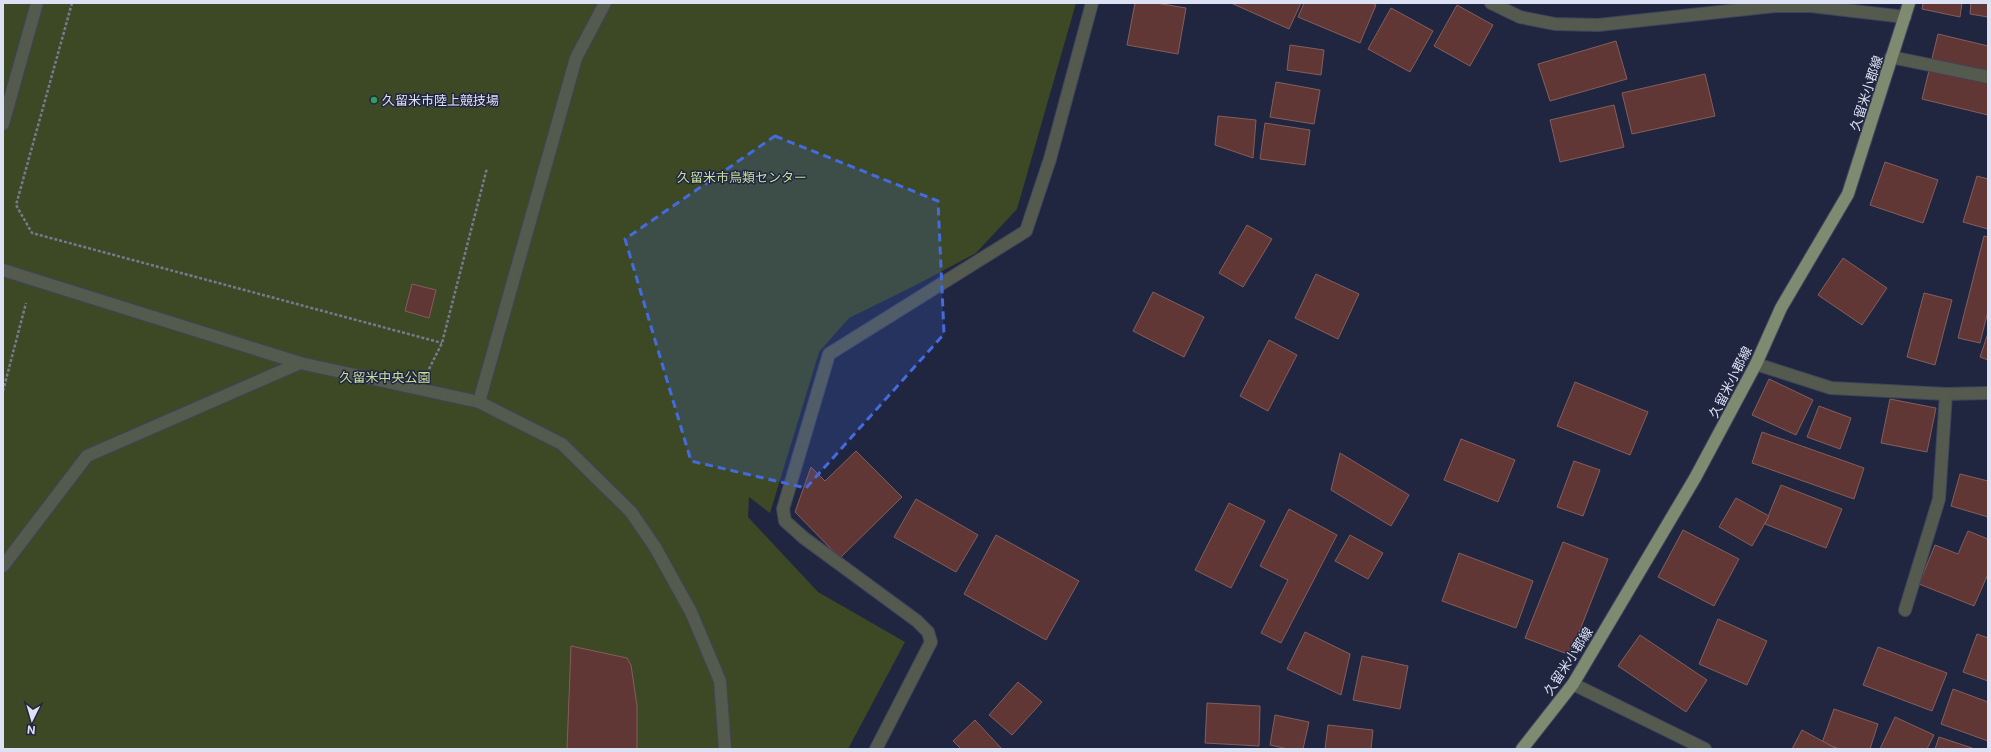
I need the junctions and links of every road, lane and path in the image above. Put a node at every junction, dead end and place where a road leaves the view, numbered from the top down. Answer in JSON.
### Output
{"nodes":[{"id":1,"x":37,"y":3,"type":"edge"},
{"id":2,"x":72,"y":3,"type":"edge"},
{"id":3,"x":606,"y":3,"type":"edge"},
{"id":4,"x":1092,"y":3,"type":"edge"},
{"id":5,"x":1490,"y":3,"type":"edge"},
{"id":6,"x":1909,"y":3,"type":"edge"},
{"id":7,"x":1906,"y":17,"type":"junction"},
{"id":8,"x":1891,"y":57,"type":"junction"},
{"id":9,"x":1988,"y":77,"type":"edge"},
{"id":10,"x":3,"y":124,"type":"edge"},
{"id":11,"x":486,"y":168,"type":"dead end"},
{"id":12,"x":3,"y":270,"type":"edge"},
{"id":13,"x":26,"y":303,"type":"dead end"},
{"id":14,"x":442,"y":343,"type":"junction"},
{"id":15,"x":300,"y":363,"type":"junction"},
{"id":16,"x":1756,"y":364,"type":"junction"},
{"id":17,"x":418,"y":387,"type":"junction"},
{"id":18,"x":3,"y":391,"type":"edge"},
{"id":19,"x":1988,"y":393,"type":"edge"},
{"id":20,"x":1946,"y":394,"type":"junction"},
{"id":21,"x":479,"y":402,"type":"junction"},
{"id":22,"x":3,"y":566,"type":"edge"},
{"id":23,"x":1905,"y":610,"type":"dead end"},
{"id":24,"x":1573,"y":684,"type":"junction"},
{"id":25,"x":725,"y":749,"type":"edge"},
{"id":26,"x":876,"y":749,"type":"edge"},
{"id":27,"x":1522,"y":749,"type":"edge"},
{"id":28,"x":1705,"y":749,"type":"edge"}],
"edges":[{"from":1,"to":10,"type":"street"},
{"from":2,"to":14,"type":"path"},
{"from":3,"to":21,"type":"street"},
{"from":4,"to":26,"type":"street"},
{"from":5,"to":7,"type":"street"},
{"from":6,"to":7,"type":"main road","name":"久留米小郡線"},
{"from":7,"to":8,"type":"main road","name":"久留米小郡線"},
{"from":8,"to":9,"type":"street"},
{"from":8,"to":16,"type":"main road","name":"久留米小郡線"},
{"from":11,"to":14,"type":"path"},
{"from":12,"to":15,"type":"street"},
{"from":13,"to":18,"type":"path"},
{"from":14,"to":17,"type":"path"},
{"from":15,"to":17,"type":"street"},
{"from":15,"to":22,"type":"street"},
{"from":16,"to":20,"type":"street"},
{"from":16,"to":24,"type":"main road","name":"久留米小郡線"},
{"from":17,"to":21,"type":"street"},
{"from":19,"to":20,"type":"street"},
{"from":20,"to":23,"type":"street"},
{"from":21,"to":25,"type":"street"},
{"from":24,"to":27,"type":"main road","name":"久留米小郡線"},
{"from":24,"to":28,"type":"street"}]}
